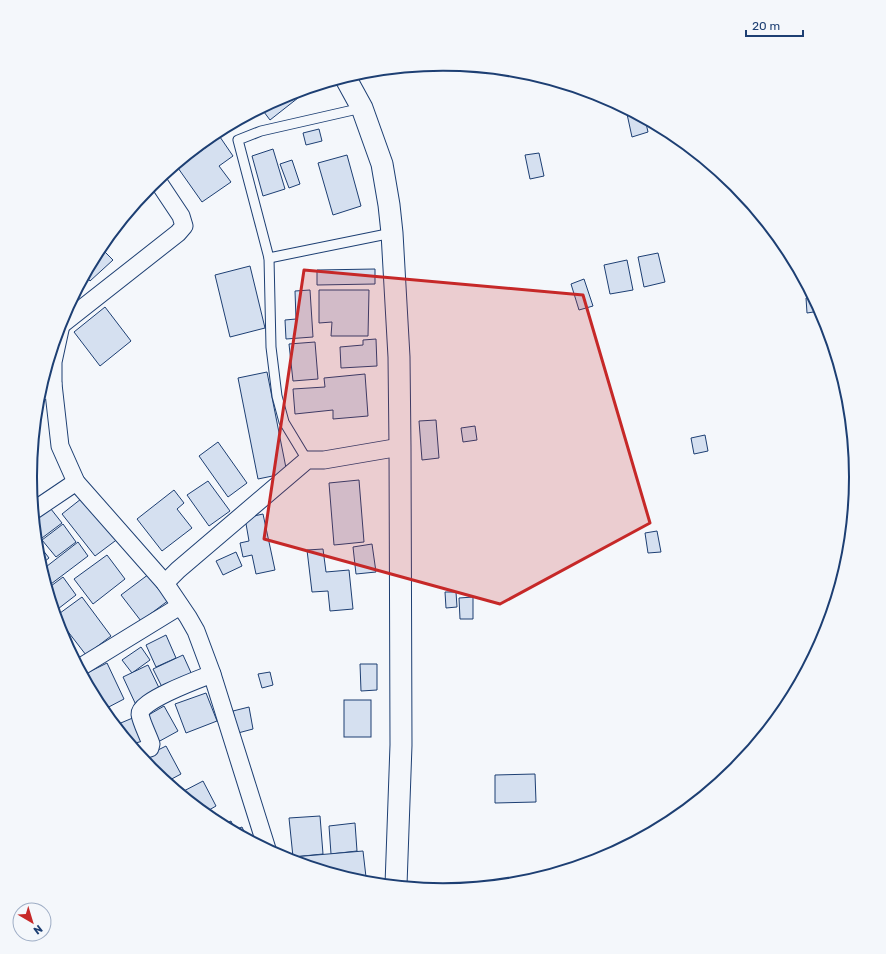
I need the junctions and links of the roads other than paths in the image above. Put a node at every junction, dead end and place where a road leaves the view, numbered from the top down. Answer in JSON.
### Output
{"nodes":[{"id":1,"x":348,"y":83,"type":"edge"},
{"id":2,"x":362,"y":108,"type":"junction"},
{"id":3,"x":161,"y":186,"type":"edge"},
{"id":4,"x":392,"y":233,"type":"junction"},
{"id":5,"x":269,"y":258,"type":"junction"},
{"id":6,"x":70,"y":317,"type":"edge"},
{"id":7,"x":53,"y":366,"type":"edge"},
{"id":8,"x":53,"y":384,"type":"junction"},
{"id":9,"x":47,"y":388,"type":"edge"},
{"id":10,"x":400,"y":448,"type":"junction"},
{"id":11,"x":307,"y":460,"type":"junction"},
{"id":12,"x":76,"y":482,"type":"junction"},
{"id":13,"x":38,"y":507,"type":"edge"},
{"id":14,"x":165,"y":583,"type":"junction"},
{"id":15,"x":180,"y":606,"type":"junction"},
{"id":16,"x":83,"y":665,"type":"edge"},
{"id":17,"x":212,"y":674,"type":"junction"},
{"id":18,"x":143,"y":750,"type":"edge"},
{"id":19,"x":265,"y":842,"type":"edge"},
{"id":20,"x":396,"y":880,"type":"edge"}],
"edges":[{"from":1,"to":2,"type":"street"},
{"from":2,"to":4,"type":"street"},
{"from":2,"to":5,"type":"lane"},
{"from":3,"to":6,"type":"street"},
{"from":4,"to":5,"type":"lane"},
{"from":4,"to":10,"type":"street"},
{"from":5,"to":11,"type":"lane"},
{"from":7,"to":8,"type":"street"},
{"from":8,"to":9,"type":"street"},
{"from":8,"to":12,"type":"street"},
{"from":10,"to":11,"type":"street"},
{"from":10,"to":20,"type":"street"},
{"from":11,"to":14,"type":"street"},
{"from":12,"to":13,"type":"street"},
{"from":12,"to":14,"type":"street"},
{"from":14,"to":15,"type":"street"},
{"from":15,"to":16,"type":"street"},
{"from":15,"to":17,"type":"street"},
{"from":17,"to":18,"type":"street"},
{"from":17,"to":19,"type":"street"}]}
